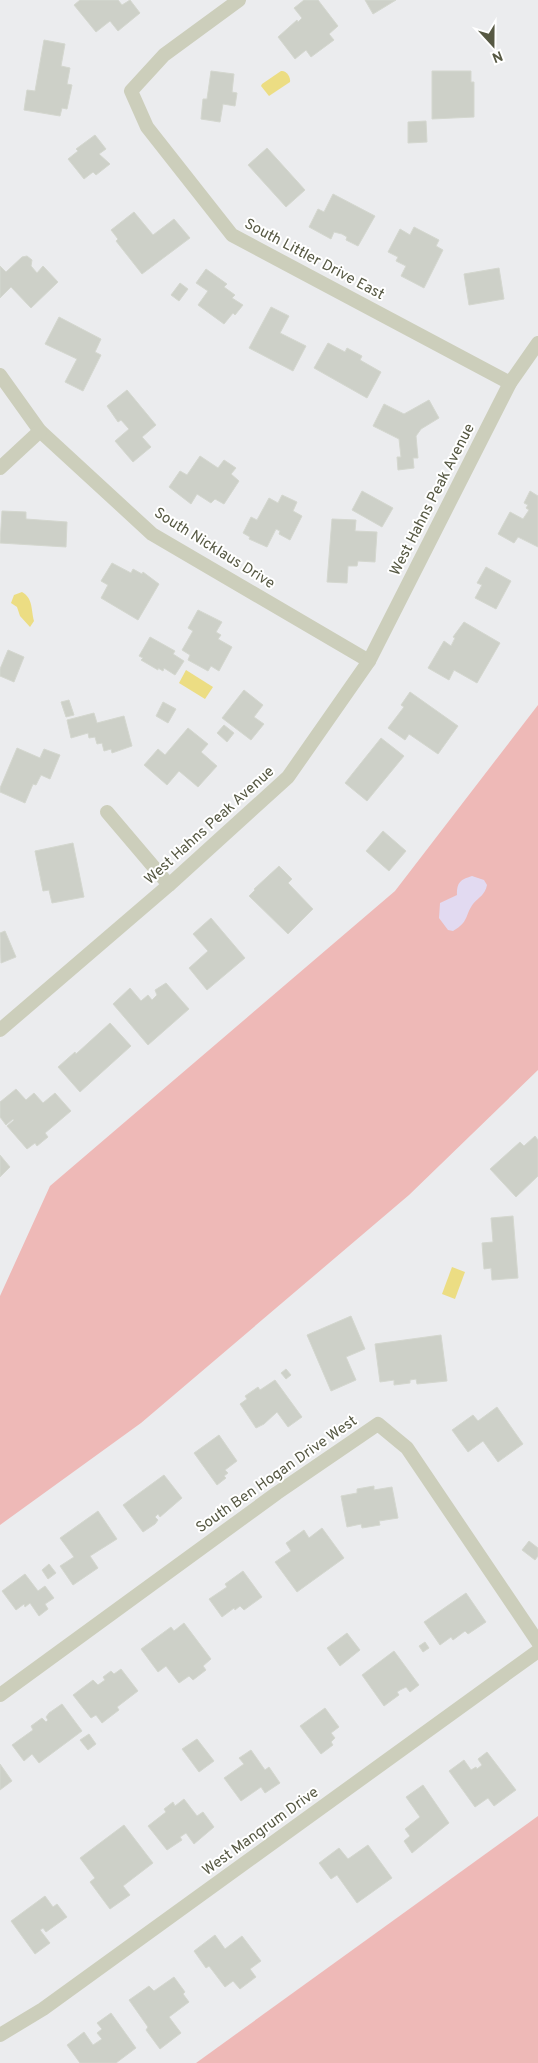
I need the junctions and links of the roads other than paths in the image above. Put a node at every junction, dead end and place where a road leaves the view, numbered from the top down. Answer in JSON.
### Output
{"nodes":[{"id":1,"x":239,"y":0,"type":"edge"},
{"id":2,"x":538,"y":343,"type":"edge"},
{"id":3,"x":0,"y":375,"type":"edge"},
{"id":4,"x":510,"y":383,"type":"junction"},
{"id":5,"x":40,"y":431,"type":"junction"},
{"id":6,"x":0,"y":468,"type":"edge"},
{"id":7,"x":369,"y":661,"type":"junction"},
{"id":8,"x":107,"y":812,"type":"dead end"},
{"id":9,"x":169,"y":886,"type":"junction"},
{"id":10,"x":0,"y":1030,"type":"edge"},
{"id":11,"x":538,"y":1642,"type":"edge"},
{"id":12,"x":538,"y":1651,"type":"edge"},
{"id":13,"x":0,"y":1695,"type":"edge"},
{"id":14,"x":0,"y":2035,"type":"edge"}],
"edges":[{"from":1,"to":4,"type":"street","name":"South Littler Drive East"},
{"from":2,"to":4,"type":"street","name":"West Hahns Peak Avenue"},
{"from":3,"to":5,"type":"street","name":"South Nicklaus Drive"},
{"from":4,"to":7,"type":"street","name":"West Hahns Peak Avenue"},
{"from":5,"to":6,"type":"street"},
{"from":5,"to":7,"type":"street","name":"South Nicklaus Drive"},
{"from":7,"to":9,"type":"street","name":"West Hahns Peak Avenue"},
{"from":8,"to":9,"type":"street"},
{"from":9,"to":10,"type":"street","name":"West Hahns Peak Avenue"},
{"from":11,"to":13,"type":"street","name":"South Ben Hogan Drive West"},
{"from":12,"to":14,"type":"street","name":"West Mangrum Drive"}]}
